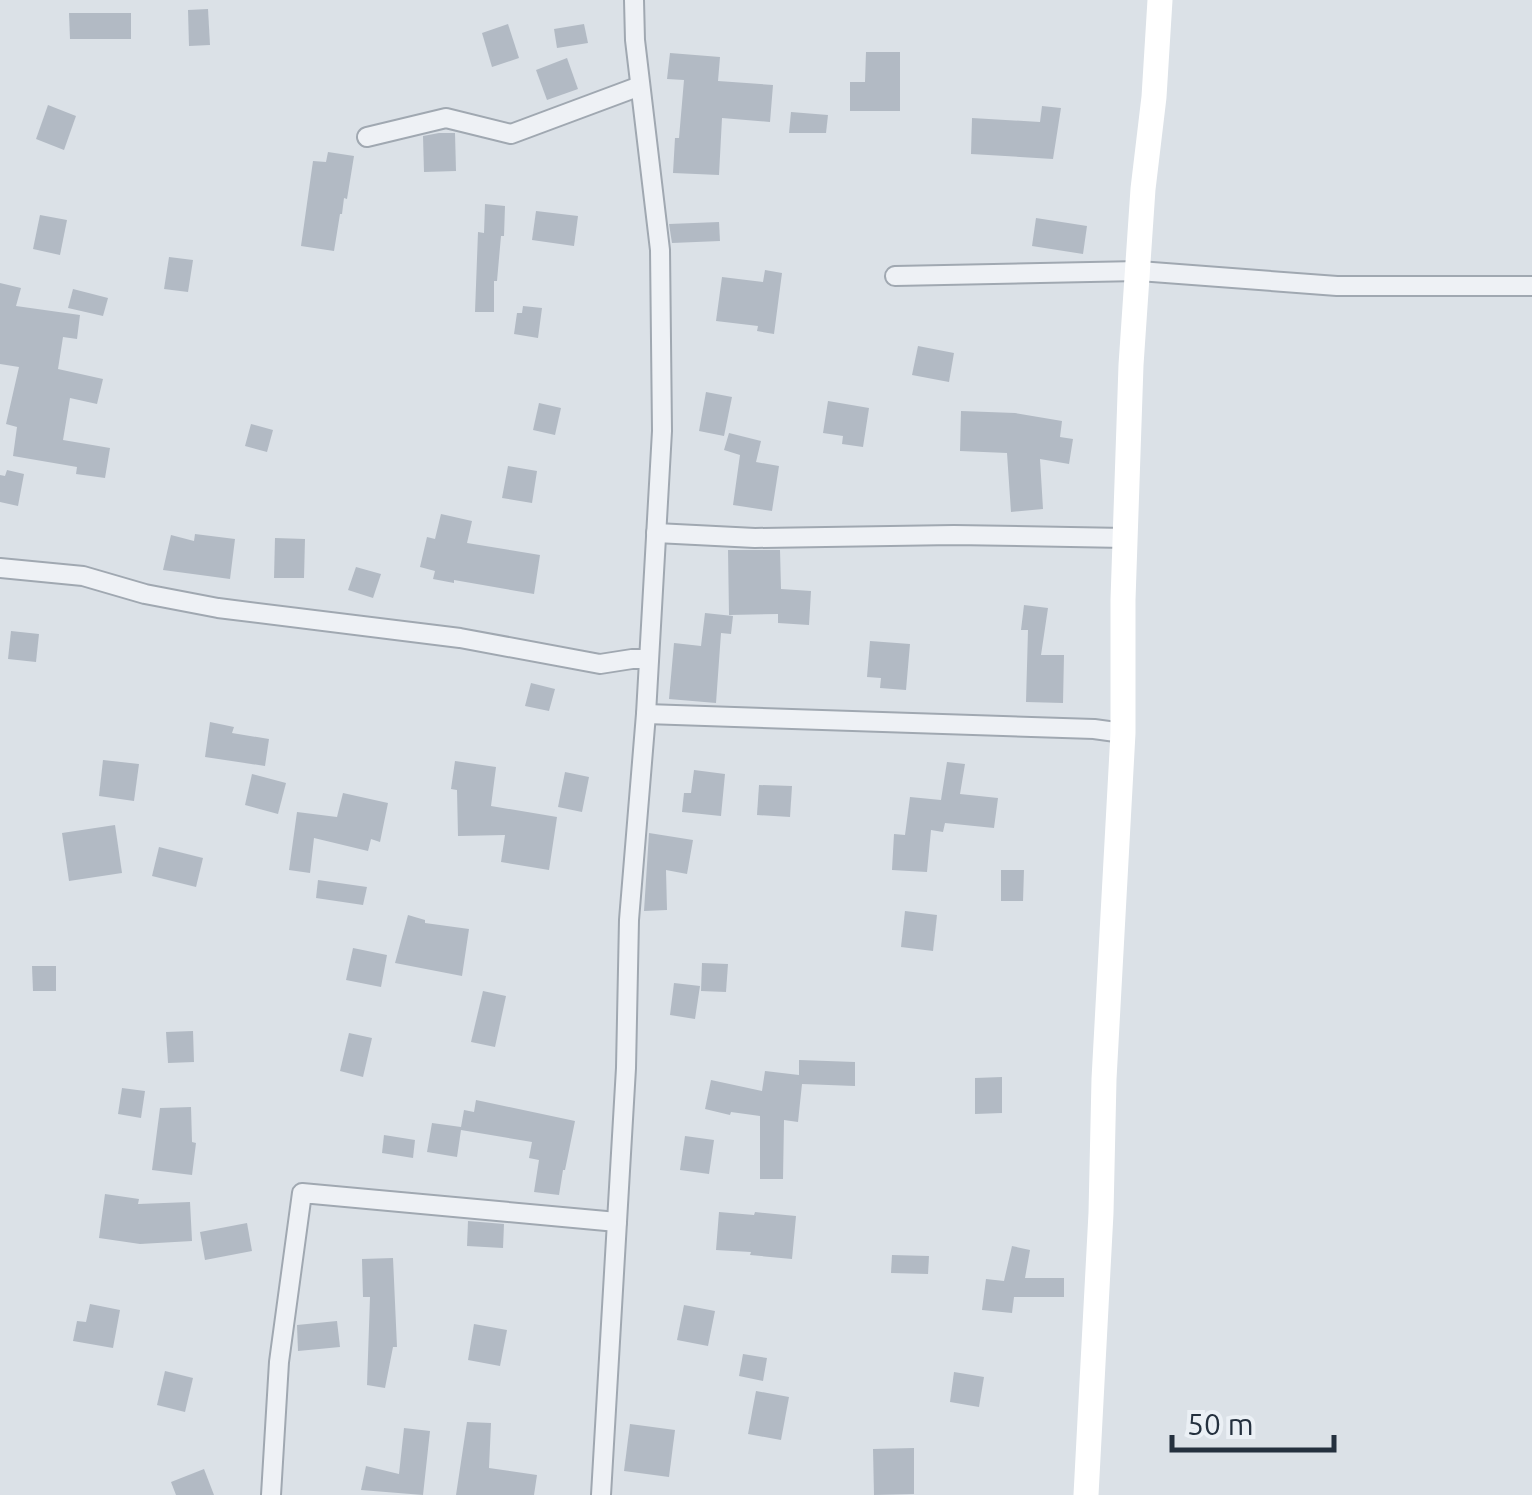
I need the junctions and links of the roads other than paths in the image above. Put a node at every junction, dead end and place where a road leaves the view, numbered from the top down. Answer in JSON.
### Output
{"nodes":[{"id":1,"x":634,"y":0,"type":"edge"},
{"id":2,"x":1160,"y":0,"type":"edge"},
{"id":3,"x":640,"y":86,"type":"junction"},
{"id":4,"x":367,"y":138,"type":"dead end"},
{"id":5,"x":1138,"y":271,"type":"junction"},
{"id":6,"x":895,"y":276,"type":"dead end"},
{"id":7,"x":1532,"y":286,"type":"edge"},
{"id":8,"x":656,"y":533,"type":"junction"},
{"id":9,"x":1126,"y":538,"type":"junction"},
{"id":10,"x":0,"y":568,"type":"edge"},
{"id":11,"x":649,"y":659,"type":"junction"},
{"id":12,"x":646,"y":714,"type":"junction"},
{"id":13,"x":1123,"y":732,"type":"junction"},
{"id":14,"x":618,"y":1222,"type":"junction"},
{"id":15,"x":271,"y":1495,"type":"edge"},
{"id":16,"x":601,"y":1495,"type":"edge"},
{"id":17,"x":1086,"y":1495,"type":"edge"}],
"edges":[{"from":1,"to":3,"type":"street"},
{"from":2,"to":5,"type":"street"},
{"from":3,"to":4,"type":"street"},
{"from":3,"to":8,"type":"street"},
{"from":5,"to":6,"type":"street"},
{"from":5,"to":7,"type":"street"},
{"from":5,"to":9,"type":"street"},
{"from":8,"to":9,"type":"street"},
{"from":8,"to":11,"type":"street"},
{"from":9,"to":13,"type":"street"},
{"from":10,"to":11,"type":"street"},
{"from":11,"to":12,"type":"street"},
{"from":12,"to":13,"type":"street"},
{"from":12,"to":14,"type":"street"},
{"from":13,"to":17,"type":"street"},
{"from":14,"to":15,"type":"street"},
{"from":14,"to":16,"type":"street"}]}
